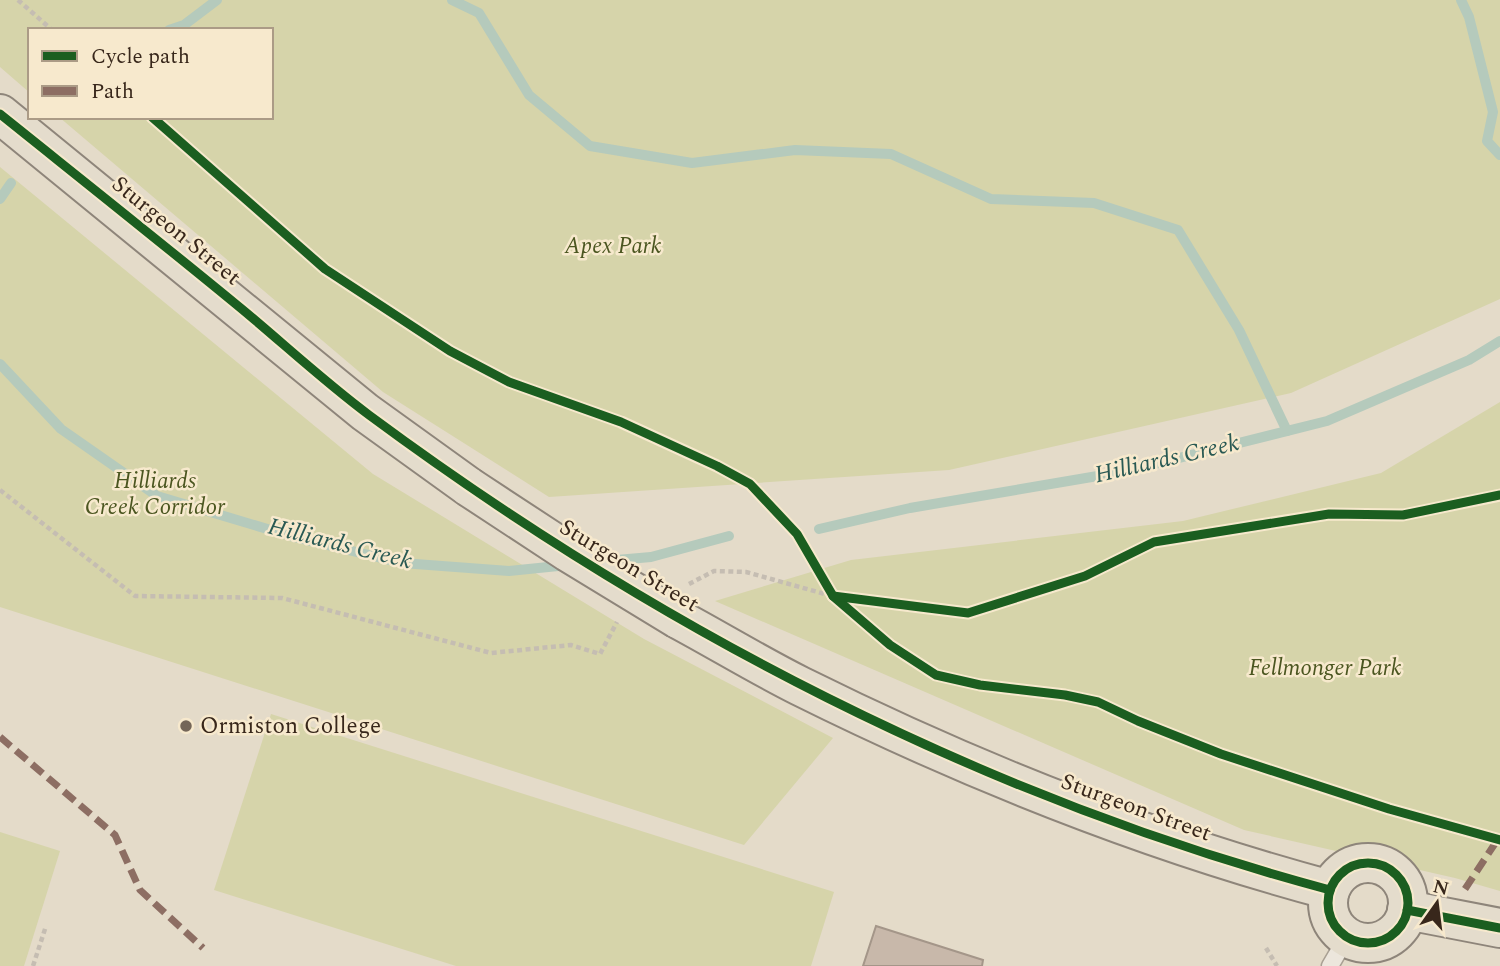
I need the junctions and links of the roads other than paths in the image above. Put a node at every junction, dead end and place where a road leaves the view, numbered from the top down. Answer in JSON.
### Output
{"nodes":[{"id":1,"x":0,"y":114,"type":"edge"},
{"id":2,"x":1330,"y":890,"type":"junction"},
{"id":3,"x":1407,"y":910,"type":"junction"},
{"id":4,"x":1500,"y":928,"type":"edge"},
{"id":5,"x":1339,"y":952,"type":"edge"}],
"edges":[{"from":1,"to":2,"type":"main road","name":"Sturgeon Street","bridge":true},
{"from":2,"to":3,"type":"main road"},
{"from":2,"to":5,"type":"main road"},
{"from":3,"to":4,"type":"main road"},
{"from":3,"to":5,"type":"main road"}]}
